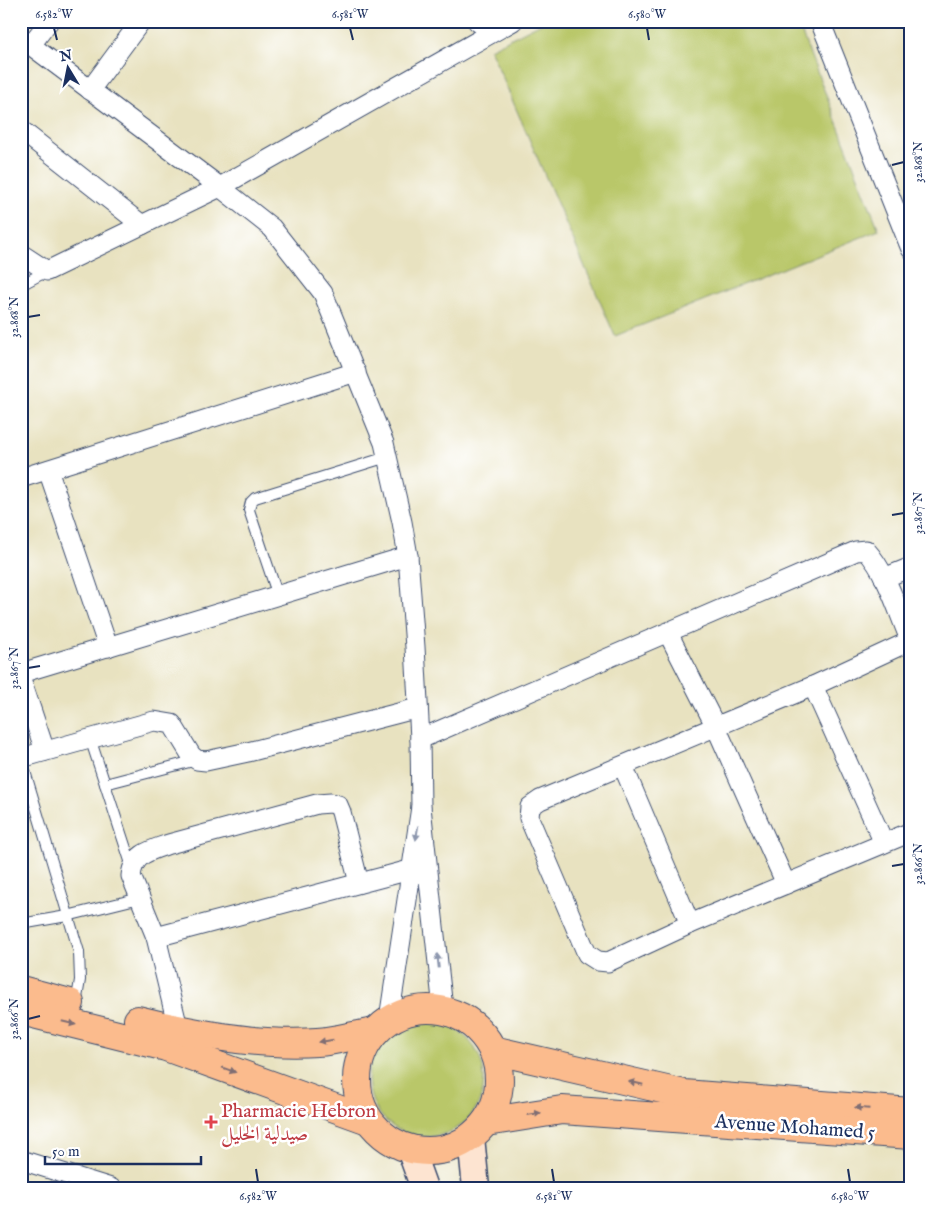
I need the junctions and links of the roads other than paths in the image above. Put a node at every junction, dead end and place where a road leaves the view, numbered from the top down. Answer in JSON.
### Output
{"nodes":[{"id":1,"x":49,"y":21,"type":"edge"},
{"id":2,"x":141,"y":21,"type":"edge"},
{"id":3,"x":513,"y":21,"type":"edge"},
{"id":4,"x":820,"y":21,"type":"edge"},
{"id":5,"x":484,"y":27,"type":"edge"},
{"id":6,"x":26,"y":42,"type":"edge"},
{"id":7,"x":90,"y":90,"type":"junction"},
{"id":8,"x":21,"y":130,"type":"edge"},
{"id":9,"x":220,"y":187,"type":"junction"},
{"id":10,"x":142,"y":225,"type":"junction"},
{"id":11,"x":911,"y":249,"type":"edge"},
{"id":12,"x":21,"y":254,"type":"edge"},
{"id":13,"x":47,"y":272,"type":"junction"},
{"id":14,"x":21,"y":285,"type":"edge"},
{"id":15,"x":356,"y":372,"type":"junction"},
{"id":16,"x":387,"y":457,"type":"junction"},
{"id":17,"x":48,"y":470,"type":"junction"},
{"id":18,"x":21,"y":478,"type":"edge"},
{"id":19,"x":408,"y":556,"type":"junction"},
{"id":20,"x":911,"y":567,"type":"edge"},
{"id":21,"x":884,"y":578,"type":"junction"},
{"id":22,"x":278,"y":596,"type":"junction"},
{"id":23,"x":668,"y":633,"type":"junction"},
{"id":24,"x":911,"y":641,"type":"edge"},
{"id":25,"x":108,"y":646,"type":"junction"},
{"id":26,"x":21,"y":672,"type":"edge"},
{"id":27,"x":21,"y":679,"type":"edge"},
{"id":28,"x":813,"y":686,"type":"junction"},
{"id":29,"x":418,"y":708,"type":"junction"},
{"id":30,"x":716,"y":727,"type":"junction"},
{"id":31,"x":90,"y":738,"type":"junction"},
{"id":32,"x":420,"y":739,"type":"junction"},
{"id":33,"x":46,"y":751,"type":"junction"},
{"id":34,"x":21,"y":758,"type":"edge"},
{"id":35,"x":197,"y":760,"type":"junction"},
{"id":36,"x":623,"y":766,"type":"junction"},
{"id":37,"x":105,"y":784,"type":"junction"},
{"id":38,"x":911,"y":832,"type":"edge"},
{"id":39,"x":884,"y":843,"type":"junction"},
{"id":40,"x":132,"y":867,"type":"junction"},
{"id":41,"x":420,"y":867,"type":"junction"},
{"id":42,"x":359,"y":883,"type":"junction"},
{"id":43,"x":786,"y":884,"type":"junction"},
{"id":44,"x":140,"y":898,"type":"junction"},
{"id":45,"x":67,"y":916,"type":"junction"},
{"id":46,"x":21,"y":924,"type":"edge"},
{"id":47,"x":690,"y":924,"type":"junction"},
{"id":48,"x":156,"y":937,"type":"junction"},
{"id":49,"x":21,"y":990,"type":"edge"},
{"id":50,"x":75,"y":1005,"type":"junction"},
{"id":51,"x":443,"y":1009,"type":"junction"},
{"id":52,"x":21,"y":1011,"type":"edge"},
{"id":53,"x":381,"y":1026,"type":"junction"},
{"id":54,"x":181,"y":1042,"type":"junction"},
{"id":55,"x":493,"y":1050,"type":"junction"},
{"id":56,"x":681,"y":1105,"type":"junction"},
{"id":57,"x":911,"y":1112,"type":"edge"},
{"id":58,"x":368,"y":1120,"type":"junction"},
{"id":59,"x":479,"y":1129,"type":"junction"},
{"id":60,"x":911,"y":1135,"type":"edge"},
{"id":61,"x":410,"y":1149,"type":"junction"},
{"id":62,"x":21,"y":1160,"type":"edge"},
{"id":63,"x":111,"y":1188,"type":"edge"},
{"id":64,"x":424,"y":1188,"type":"edge"},
{"id":65,"x":476,"y":1188,"type":"edge"}],
"edges":[{"from":1,"to":6,"type":"street"},
{"from":2,"to":7,"type":"street"},
{"from":3,"to":5,"type":"street"},
{"from":4,"to":11,"type":"street"},
{"from":5,"to":9,"type":"street"},
{"from":6,"to":7,"type":"street"},
{"from":7,"to":9,"type":"street"},
{"from":8,"to":10,"type":"street"},
{"from":9,"to":10,"type":"street"},
{"from":9,"to":15,"type":"street"},
{"from":10,"to":13,"type":"street"},
{"from":12,"to":13,"type":"street"},
{"from":13,"to":14,"type":"lane"},
{"from":15,"to":16,"type":"street"},
{"from":15,"to":17,"type":"street"},
{"from":16,"to":19,"type":"street"},
{"from":16,"to":22,"type":"lane"},
{"from":17,"to":18,"type":"street"},
{"from":17,"to":25,"type":"street"},
{"from":19,"to":22,"type":"street"},
{"from":19,"to":29,"type":"street"},
{"from":20,"to":21,"type":"street"},
{"from":21,"to":23,"type":"street"},
{"from":21,"to":24,"type":"street"},
{"from":22,"to":25,"type":"street"},
{"from":23,"to":30,"type":"street"},
{"from":23,"to":32,"type":"street"},
{"from":24,"to":28,"type":"street"},
{"from":25,"to":26,"type":"street"},
{"from":27,"to":33,"type":"street"},
{"from":28,"to":30,"type":"street"},
{"from":28,"to":39,"type":"street"},
{"from":29,"to":32,"type":"street"},
{"from":29,"to":35,"type":"street"},
{"from":30,"to":36,"type":"street"},
{"from":30,"to":43,"type":"street"},
{"from":31,"to":33,"type":"street"},
{"from":31,"to":35,"type":"street"},
{"from":31,"to":37,"type":"lane"},
{"from":32,"to":41,"type":"street"},
{"from":33,"to":34,"type":"street"},
{"from":34,"to":45,"type":"lane"},
{"from":35,"to":37,"type":"lane"},
{"from":36,"to":47,"type":"street"},
{"from":36,"to":47,"type":"street"},
{"from":37,"to":40,"type":"lane"},
{"from":38,"to":39,"type":"street"},
{"from":39,"to":43,"type":"street"},
{"from":40,"to":42,"type":"street"},
{"from":40,"to":44,"type":"street"},
{"from":41,"to":42,"type":"street"},
{"from":51,"to":41,"type":"street","one_way":true},
{"from":41,"to":53,"type":"street"},
{"from":42,"to":48,"type":"street"},
{"from":43,"to":47,"type":"street"},
{"from":44,"to":45,"type":"lane"},
{"from":44,"to":48,"type":"street"},
{"from":45,"to":46,"type":"lane"},
{"from":45,"to":50,"type":"lane"},
{"from":48,"to":54,"type":"street"},
{"from":49,"to":50,"type":"main road"},
{"from":50,"to":54,"type":"main road"},
{"from":51,"to":53,"type":"main road"},
{"from":51,"to":55,"type":"main road"},
{"from":52,"to":54,"type":"main road","one_way":true},
{"from":53,"to":54,"type":"main road","one_way":true},
{"from":53,"to":58,"type":"main road"},
{"from":54,"to":58,"type":"main road","one_way":true},
{"from":56,"to":55,"type":"main road","one_way":true},
{"from":55,"to":59,"type":"main road"},
{"from":57,"to":56,"type":"main road","name":"Avenue Mohamed 5","one_way":true},
{"from":59,"to":56,"type":"main road","one_way":true},
{"from":56,"to":60,"type":"main road","name":"Avenue Mohamed 5"},
{"from":58,"to":61,"type":"main road"},
{"from":59,"to":61,"type":"main road"},
{"from":59,"to":65,"type":"main road"},
{"from":61,"to":64,"type":"main road"},
{"from":62,"to":63,"type":"street"}]}
